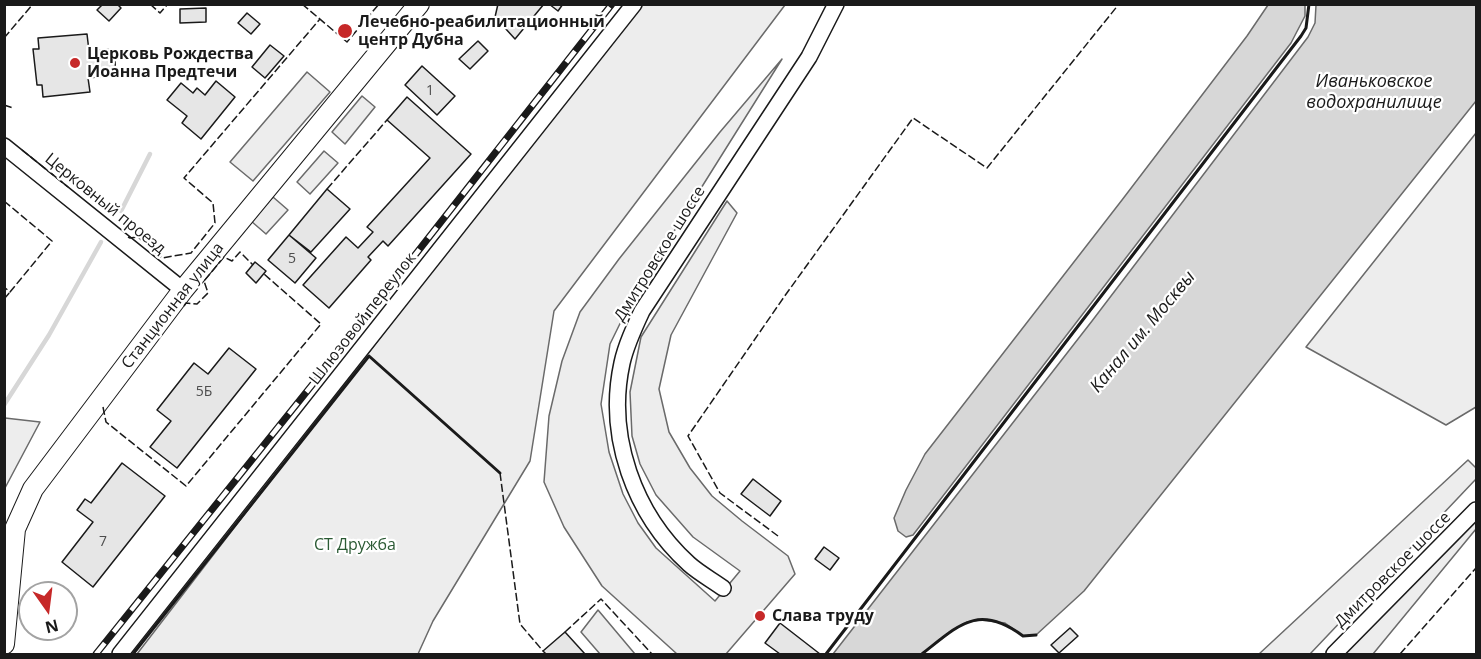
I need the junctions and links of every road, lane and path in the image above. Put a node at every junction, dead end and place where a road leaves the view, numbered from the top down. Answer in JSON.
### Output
{"nodes":[{"id":1,"x":419,"y":4,"type":"edge"},
{"id":2,"x":634,"y":4,"type":"edge"},
{"id":3,"x":836,"y":4,"type":"edge"},
{"id":4,"x":4,"y":146,"type":"edge"},
{"id":5,"x":183,"y":290,"type":"junction"},
{"id":6,"x":1476,"y":510,"type":"edge"},
{"id":7,"x":723,"y":588,"type":"dead end"},
{"id":8,"x":4,"y":644,"type":"edge"},
{"id":9,"x":120,"y":654,"type":"edge"},
{"id":10,"x":1334,"y":654,"type":"edge"}],
"edges":[{"from":1,"to":5,"type":"main road","name":"Станционная улица"},
{"from":2,"to":9,"type":"street","name":"Шлюзовой переулок"},
{"from":3,"to":7,"type":"street","name":"Дмитровское шоссе"},
{"from":4,"to":5,"type":"street","name":"Церковный проезд"},
{"from":5,"to":8,"type":"main road","name":"Станционная улица"},
{"from":6,"to":10,"type":"street","name":"Дмитровское шоссе"}]}
